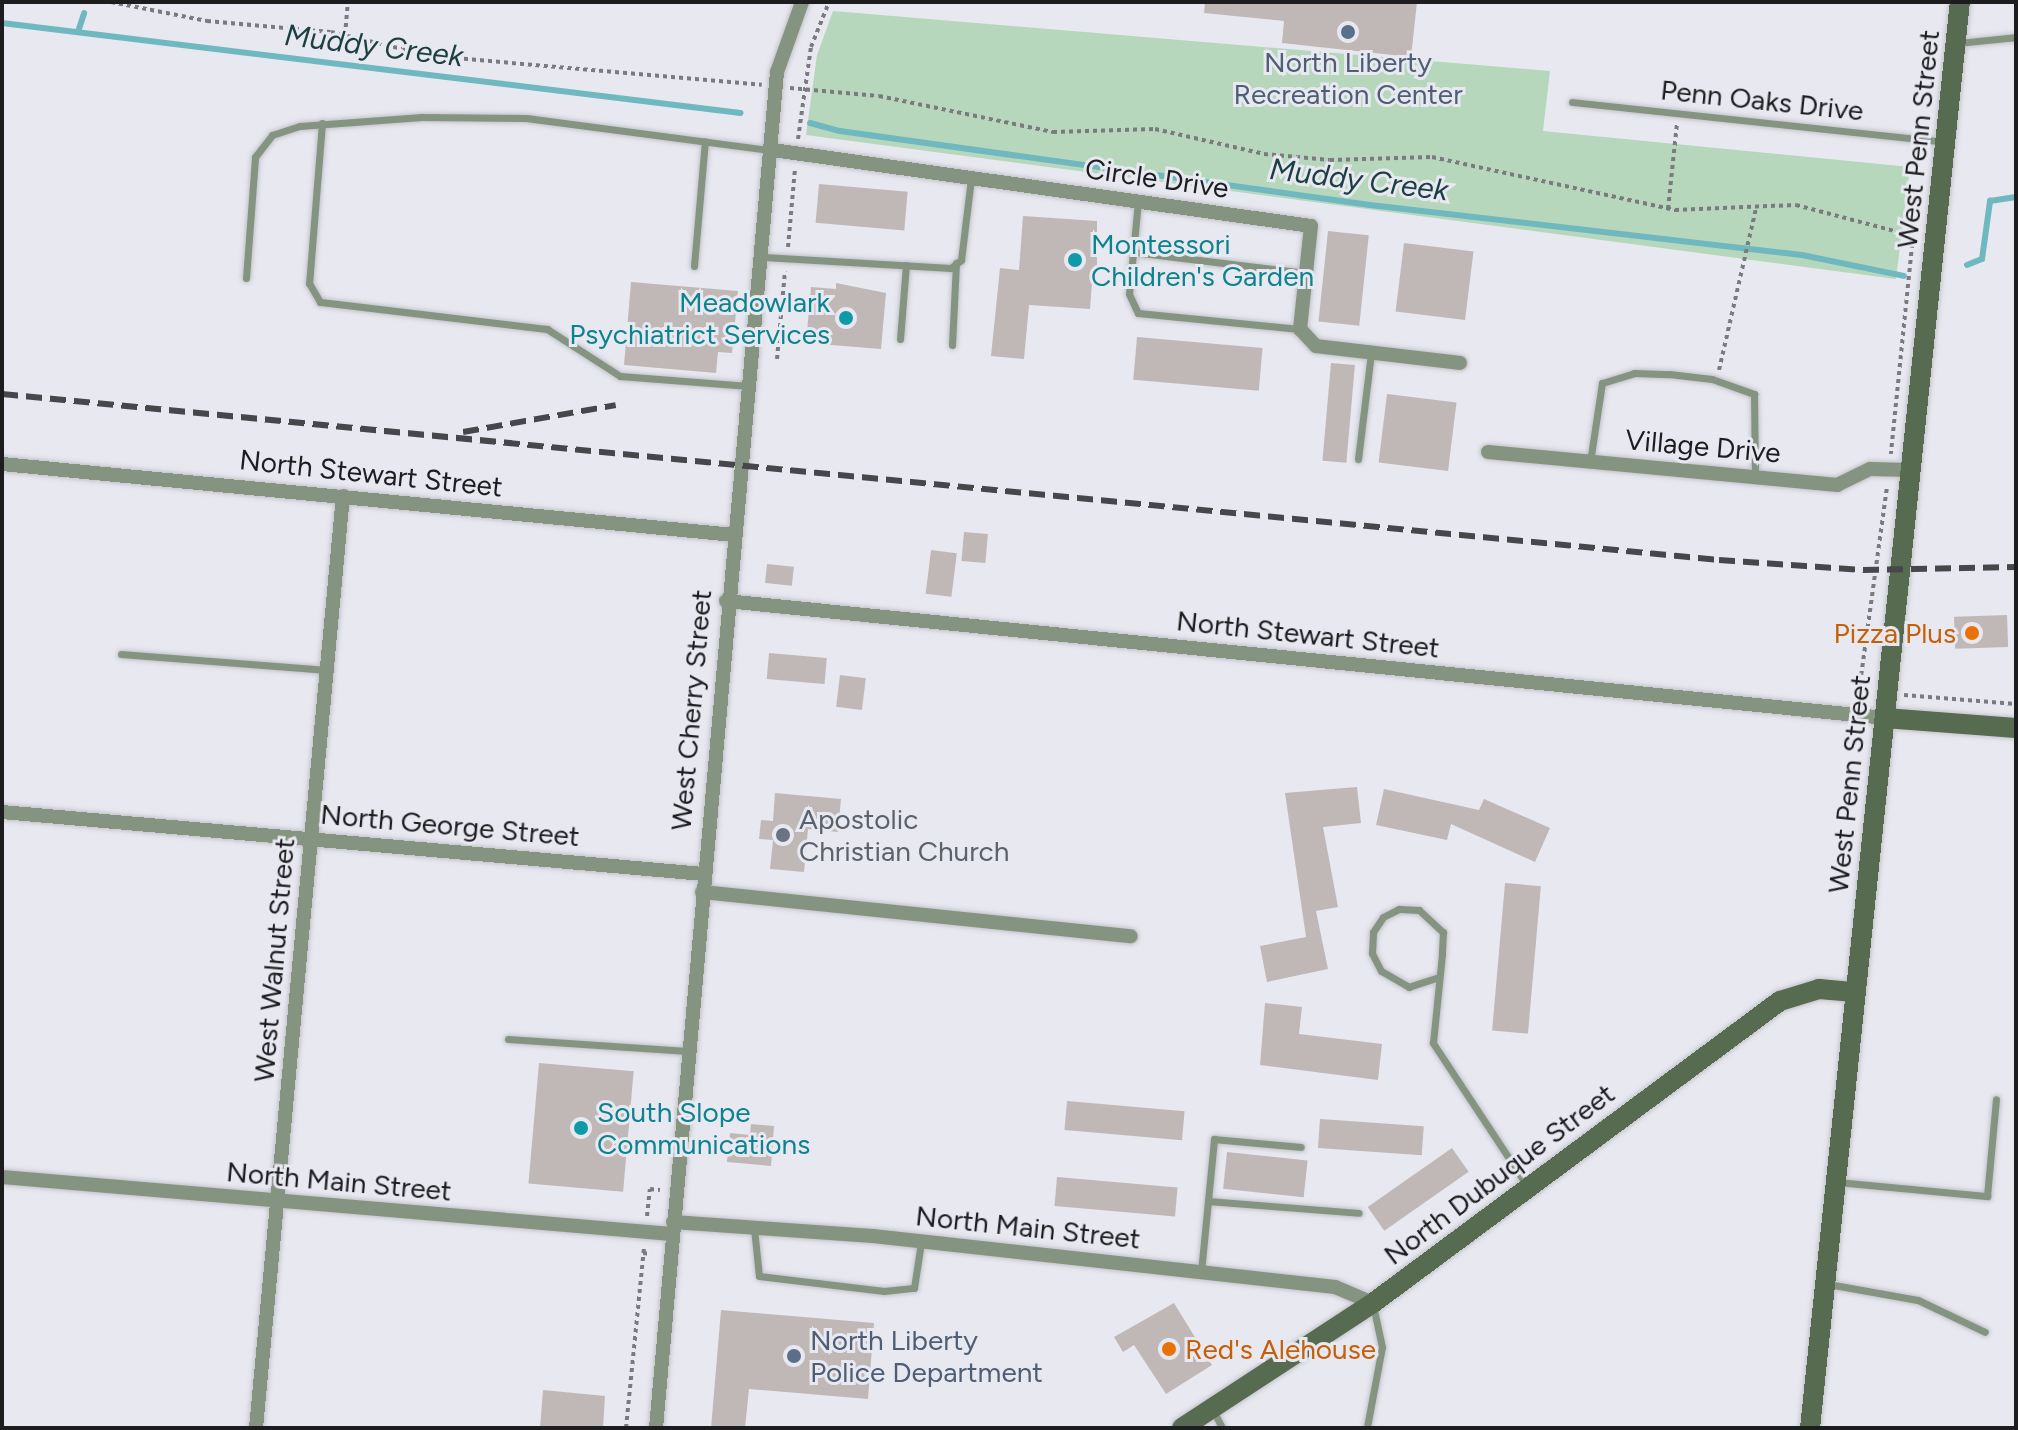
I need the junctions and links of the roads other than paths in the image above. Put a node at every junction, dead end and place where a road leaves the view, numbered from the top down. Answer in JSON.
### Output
{"nodes":[{"id":1,"x":802,"y":2,"type":"edge"},
{"id":2,"x":1960,"y":2,"type":"edge"},
{"id":3,"x":2016,"y":37,"type":"edge"},
{"id":4,"x":1956,"y":43,"type":"junction"},
{"id":5,"x":1572,"y":102,"type":"dead end"},
{"id":6,"x":322,"y":123,"type":"junction"},
{"id":7,"x":705,"y":141,"type":"junction"},
{"id":8,"x":1946,"y":142,"type":"junction"},
{"id":9,"x":773,"y":150,"type":"junction"},
{"id":10,"x":971,"y":178,"type":"junction"},
{"id":11,"x":1138,"y":201,"type":"junction"},
{"id":12,"x":1133,"y":252,"type":"junction"},
{"id":13,"x":764,"y":257,"type":"junction"},
{"id":14,"x":956,"y":263,"type":"junction"},
{"id":15,"x":906,"y":265,"type":"junction"},
{"id":16,"x":694,"y":266,"type":"dead end"},
{"id":17,"x":1308,"y":273,"type":"junction"},
{"id":18,"x":246,"y":278,"type":"dead end"},
{"id":19,"x":1300,"y":329,"type":"junction"},
{"id":20,"x":900,"y":339,"type":"dead end"},
{"id":21,"x":952,"y":345,"type":"dead end"},
{"id":22,"x":1371,"y":353,"type":"junction"},
{"id":23,"x":1460,"y":363,"type":"dead end"},
{"id":24,"x":750,"y":386,"type":"junction"},
{"id":25,"x":1488,"y":452,"type":"dead end"},
{"id":26,"x":1358,"y":459,"type":"dead end"},
{"id":27,"x":1590,"y":462,"type":"junction"},
{"id":28,"x":2,"y":464,"type":"edge"},
{"id":29,"x":1910,"y":470,"type":"junction"},
{"id":30,"x":1755,"y":477,"type":"junction"},
{"id":31,"x":343,"y":496,"type":"junction"},
{"id":32,"x":734,"y":535,"type":"junction"},
{"id":33,"x":726,"y":601,"type":"junction"},
{"id":34,"x":121,"y":654,"type":"dead end"},
{"id":35,"x":327,"y":670,"type":"junction"},
{"id":36,"x":1885,"y":718,"type":"junction"},
{"id":37,"x":2016,"y":728,"type":"edge"},
{"id":38,"x":2,"y":812,"type":"edge"},
{"id":39,"x":311,"y":839,"type":"junction"},
{"id":40,"x":703,"y":874,"type":"junction"},
{"id":41,"x":702,"y":892,"type":"junction"},
{"id":42,"x":1131,"y":936,"type":"dead end"},
{"id":43,"x":1439,"y":977,"type":"junction"},
{"id":44,"x":1855,"y":992,"type":"junction"},
{"id":45,"x":508,"y":1039,"type":"dead end"},
{"id":46,"x":688,"y":1051,"type":"junction"},
{"id":47,"x":1996,"y":1099,"type":"dead end"},
{"id":48,"x":1301,"y":1147,"type":"dead end"},
{"id":49,"x":2,"y":1177,"type":"edge"},
{"id":50,"x":1835,"y":1182,"type":"junction"},
{"id":51,"x":1529,"y":1189,"type":"junction"},
{"id":52,"x":1208,"y":1201,"type":"junction"},
{"id":53,"x":277,"y":1203,"type":"junction"},
{"id":54,"x":1359,"y":1213,"type":"dead end"},
{"id":55,"x":673,"y":1228,"type":"junction"},
{"id":56,"x":754,"y":1228,"type":"junction"},
{"id":57,"x":921,"y":1242,"type":"junction"},
{"id":58,"x":1201,"y":1272,"type":"junction"},
{"id":59,"x":1825,"y":1283,"type":"junction"},
{"id":60,"x":1373,"y":1303,"type":"junction"},
{"id":61,"x":1985,"y":1332,"type":"dead end"},
{"id":62,"x":1212,"y":1408,"type":"junction"},
{"id":63,"x":1367,"y":1427,"type":"edge"},
{"id":64,"x":256,"y":1428,"type":"edge"},
{"id":65,"x":656,"y":1428,"type":"edge"},
{"id":66,"x":1182,"y":1428,"type":"edge"},
{"id":67,"x":1222,"y":1428,"type":"edge"},
{"id":68,"x":1810,"y":1428,"type":"edge"}],
"edges":[{"from":1,"to":9,"type":"street","name":"West Cherry Street"},
{"from":2,"to":4,"type":"main road","name":"West Penn Street"},
{"from":3,"to":4,"type":"lane"},
{"from":4,"to":8,"type":"main road","name":"West Penn Street"},
{"from":5,"to":8,"type":"lane","name":"Penn Oaks Drive"},
{"from":6,"to":7,"type":"lane"},
{"from":6,"to":18,"type":"lane"},
{"from":6,"to":24,"type":"lane"},
{"from":7,"to":9,"type":"lane"},
{"from":7,"to":16,"type":"lane"},
{"from":8,"to":29,"type":"main road","name":"West Penn Street"},
{"from":9,"to":10,"type":"street","name":"Circle Drive"},
{"from":9,"to":13,"type":"street","name":"West Cherry Street"},
{"from":10,"to":11,"type":"street","name":"Circle Drive"},
{"from":10,"to":14,"type":"lane"},
{"from":11,"to":12,"type":"lane"},
{"from":11,"to":17,"type":"street","name":"Circle Drive"},
{"from":12,"to":17,"type":"lane"},
{"from":12,"to":19,"type":"lane"},
{"from":13,"to":15,"type":"lane"},
{"from":13,"to":24,"type":"street","name":"West Cherry Street"},
{"from":14,"to":15,"type":"lane"},
{"from":14,"to":21,"type":"lane"},
{"from":15,"to":20,"type":"lane"},
{"from":17,"to":19,"type":"street","name":"Circle Drive"},
{"from":19,"to":22,"type":"street"},
{"from":22,"to":23,"type":"street"},
{"from":22,"to":26,"type":"lane"},
{"from":24,"to":32,"type":"street","name":"West Cherry Street"},
{"from":25,"to":27,"type":"street","name":"Village Drive"},
{"from":27,"to":30,"type":"street","name":"Village Drive"},
{"from":27,"to":30,"type":"lane"},
{"from":28,"to":31,"type":"street","name":"North Stewart Street"},
{"from":29,"to":30,"type":"street","name":"Village Drive"},
{"from":29,"to":36,"type":"main road","name":"West Penn Street"},
{"from":31,"to":32,"type":"street","name":"North Stewart Street"},
{"from":31,"to":35,"type":"street","name":"West Walnut Street"},
{"from":32,"to":33,"type":"street","name":"West Cherry Street"},
{"from":33,"to":36,"type":"street","name":"North Stewart Street"},
{"from":33,"to":40,"type":"street","name":"West Cherry Street"},
{"from":34,"to":35,"type":"lane"},
{"from":35,"to":39,"type":"street","name":"West Walnut Street"},
{"from":36,"to":37,"type":"main road"},
{"from":36,"to":44,"type":"main road","name":"West Penn Street"},
{"from":38,"to":39,"type":"street","name":"North George Street"},
{"from":39,"to":40,"type":"street","name":"North George Street"},
{"from":39,"to":53,"type":"street","name":"West Walnut Street"},
{"from":40,"to":41,"type":"street","name":"West Cherry Street"},
{"from":41,"to":42,"type":"street"},
{"from":41,"to":46,"type":"street","name":"West Cherry Street"},
{"from":43,"to":43,"type":"lane"},
{"from":43,"to":51,"type":"lane"},
{"from":44,"to":50,"type":"main road","name":"West Penn Street"},
{"from":44,"to":51,"type":"main road","name":"North Dubuque Street"},
{"from":45,"to":46,"type":"lane"},
{"from":46,"to":55,"type":"street","name":"West Cherry Street"},
{"from":47,"to":50,"type":"lane"},
{"from":48,"to":52,"type":"lane"},
{"from":49,"to":53,"type":"street","name":"North Main Street"},
{"from":50,"to":59,"type":"main road","name":"West Penn Street"},
{"from":51,"to":60,"type":"main road","name":"North Dubuque Street"},
{"from":52,"to":54,"type":"lane"},
{"from":52,"to":58,"type":"lane"},
{"from":53,"to":55,"type":"street","name":"North Main Street"},
{"from":53,"to":64,"type":"street","name":"West Walnut Street"},
{"from":55,"to":56,"type":"street","name":"North Main Street"},
{"from":55,"to":65,"type":"street","name":"West Cherry Street"},
{"from":56,"to":57,"type":"street","name":"North Main Street"},
{"from":56,"to":57,"type":"lane"},
{"from":57,"to":58,"type":"street","name":"North Main Street"},
{"from":58,"to":60,"type":"street","name":"North Main Street"},
{"from":59,"to":61,"type":"lane"},
{"from":59,"to":68,"type":"main road","name":"West Penn Street"},
{"from":60,"to":62,"type":"main road","name":"North Dubuque Street"},
{"from":60,"to":63,"type":"lane"},
{"from":62,"to":66,"type":"main road","name":"North Dubuque Street"},
{"from":62,"to":67,"type":"lane"}]}
